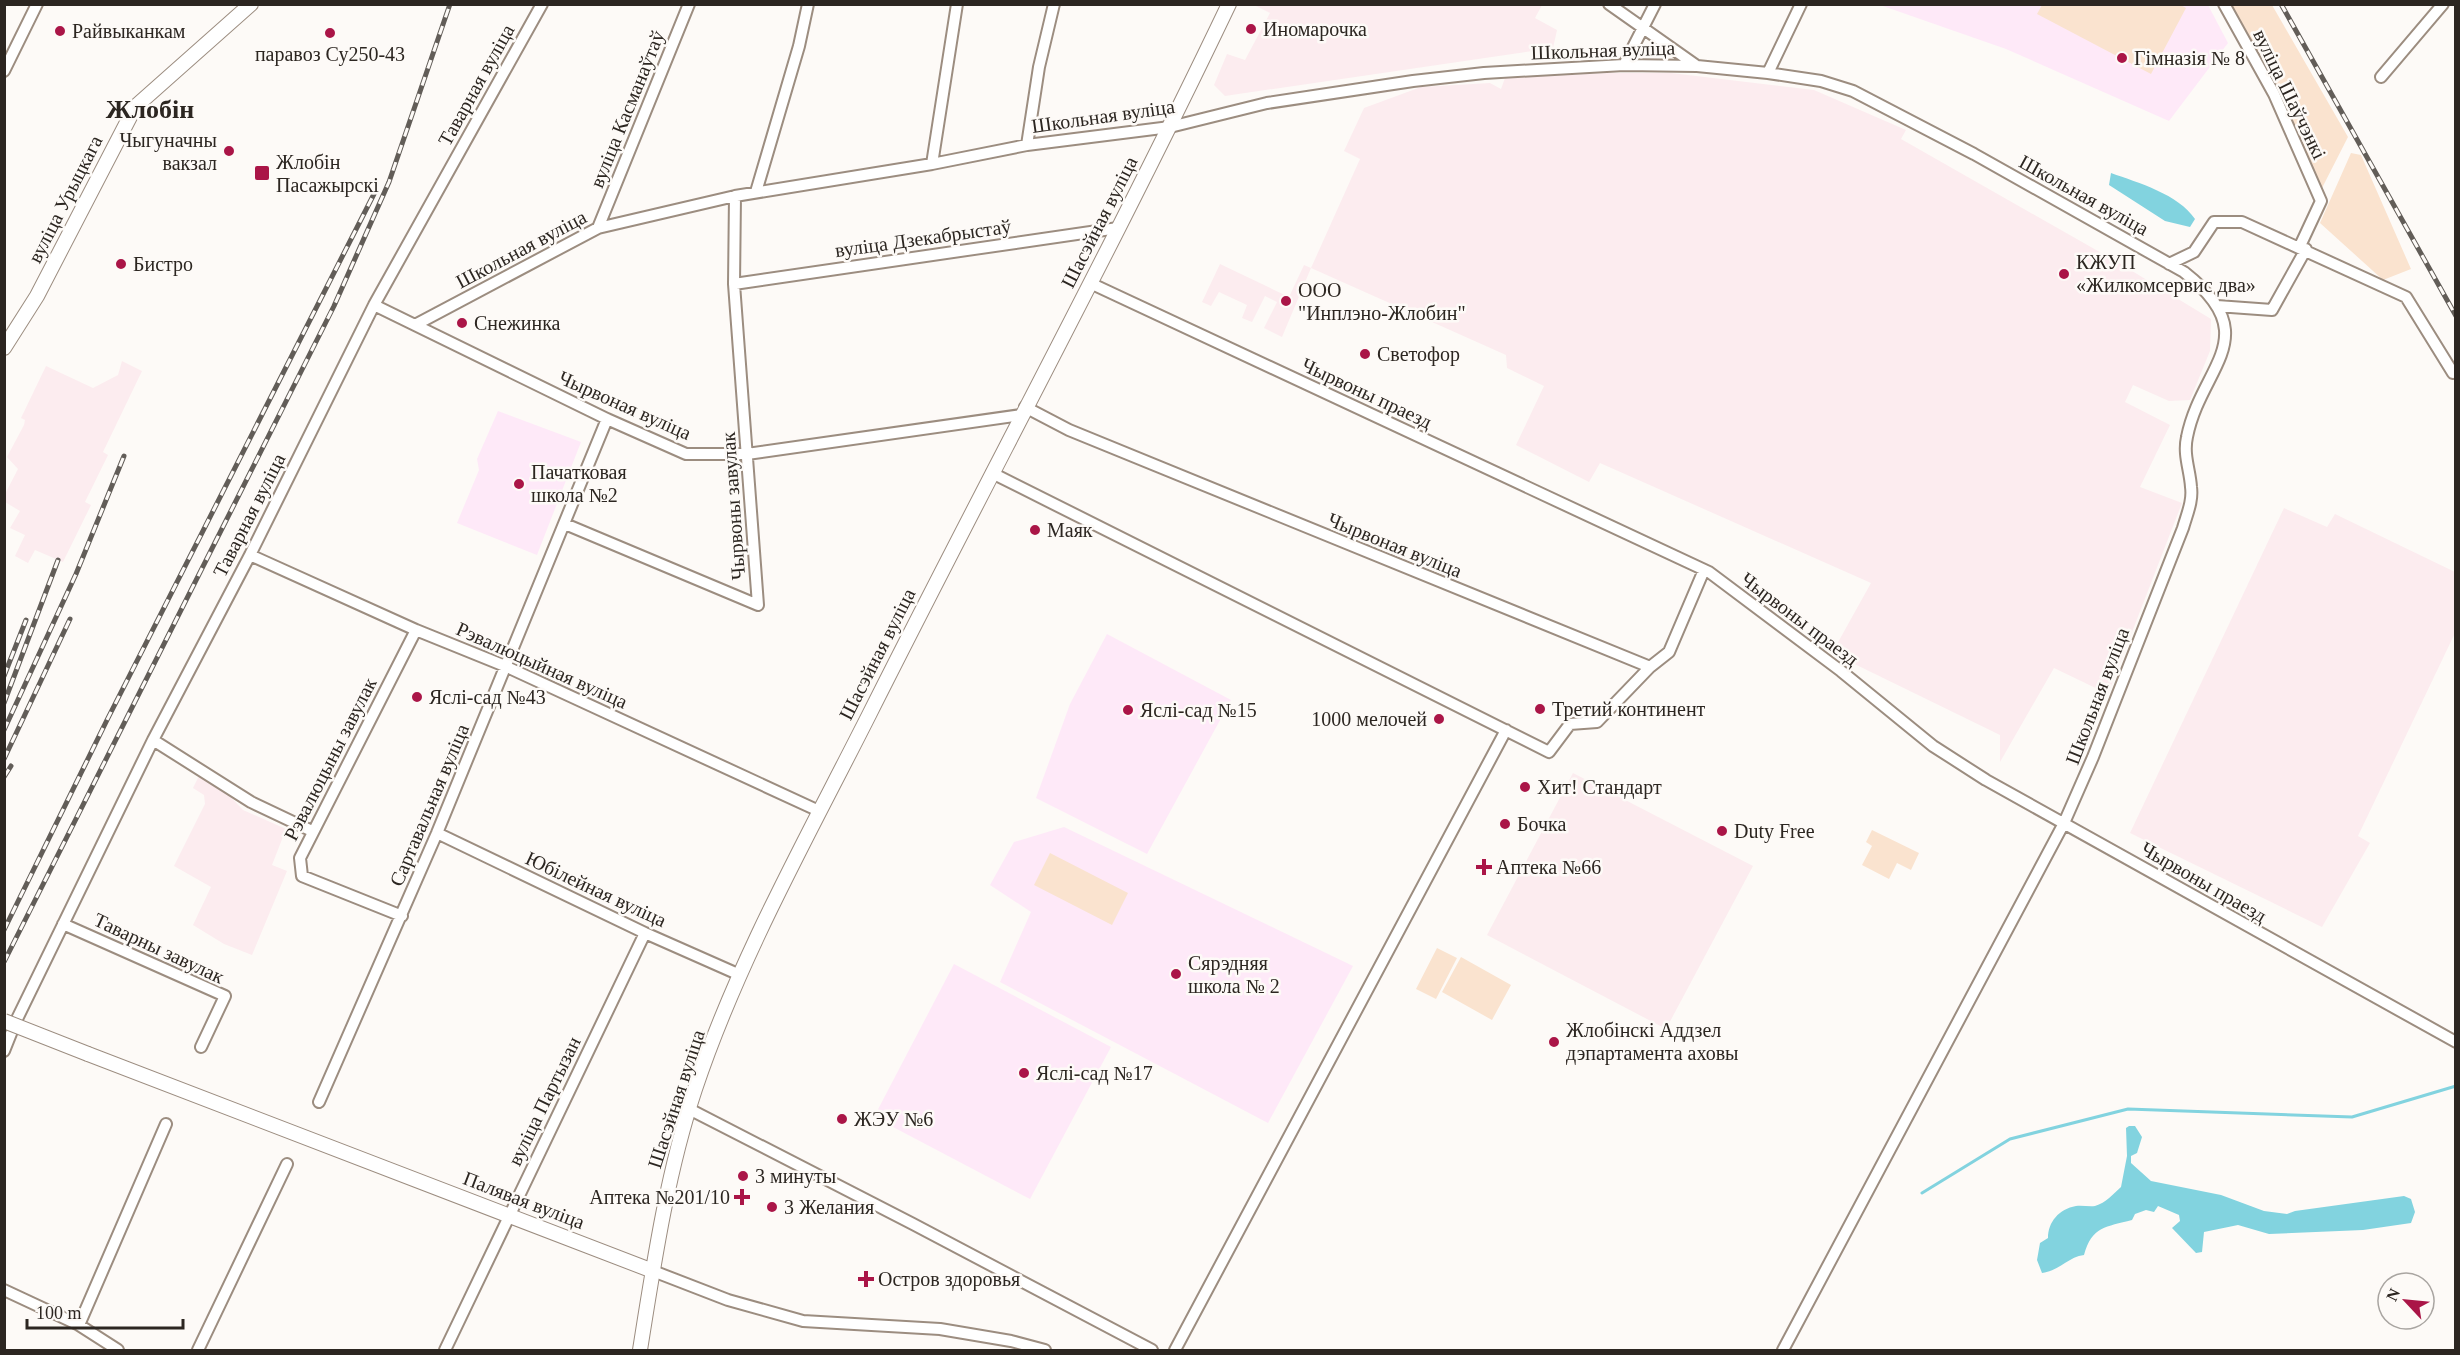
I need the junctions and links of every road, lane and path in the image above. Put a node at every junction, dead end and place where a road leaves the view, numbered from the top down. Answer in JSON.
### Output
{"nodes":[{"id":1,"x":37,"y":4,"type":"edge"},
{"id":2,"x":251,"y":4,"type":"edge"},
{"id":3,"x":542,"y":4,"type":"edge"},
{"id":4,"x":689,"y":4,"type":"edge"},
{"id":5,"x":807,"y":4,"type":"edge"},
{"id":6,"x":957,"y":4,"type":"edge"},
{"id":7,"x":1054,"y":4,"type":"edge"},
{"id":8,"x":1229,"y":4,"type":"edge"},
{"id":9,"x":1609,"y":4,"type":"edge"},
{"id":10,"x":1655,"y":4,"type":"edge"},
{"id":11,"x":1801,"y":4,"type":"edge"},
{"id":12,"x":2224,"y":4,"type":"edge"},
{"id":13,"x":2443,"y":4,"type":"edge"},
{"id":14,"x":1643,"y":27,"type":"junction"},
{"id":15,"x":1623,"y":65,"type":"junction"},
{"id":16,"x":1697,"y":66,"type":"junction"},
{"id":17,"x":4,"y":71,"type":"edge"},
{"id":18,"x":1768,"y":73,"type":"junction"},
{"id":19,"x":2381,"y":77,"type":"dead end"},
{"id":20,"x":1170,"y":127,"type":"junction"},
{"id":21,"x":1027,"y":145,"type":"junction"},
{"id":22,"x":932,"y":164,"type":"junction"},
{"id":23,"x":756,"y":192,"type":"junction"},
{"id":24,"x":735,"y":196,"type":"junction"},
{"id":25,"x":598,"y":228,"type":"junction"},
{"id":26,"x":1118,"y":228,"type":"junction"},
{"id":27,"x":2303,"y":248,"type":"junction"},
{"id":28,"x":2169,"y":264,"type":"junction"},
{"id":29,"x":1090,"y":283,"type":"junction"},
{"id":30,"x":734,"y":284,"type":"junction"},
{"id":31,"x":374,"y":305,"type":"junction"},
{"id":32,"x":2217,"y":306,"type":"junction"},
{"id":33,"x":415,"y":325,"type":"junction"},
{"id":34,"x":4,"y":348,"type":"edge"},
{"id":35,"x":2453,"y":373,"type":"dead end"},
{"id":36,"x":1023,"y":411,"type":"junction"},
{"id":37,"x":607,"y":419,"type":"junction"},
{"id":38,"x":747,"y":454,"type":"junction"},
{"id":39,"x":992,"y":473,"type":"junction"},
{"id":40,"x":565,"y":524,"type":"junction"},
{"id":41,"x":250,"y":555,"type":"junction"},
{"id":42,"x":1704,"y":570,"type":"junction"},
{"id":43,"x":416,"y":630,"type":"junction"},
{"id":44,"x":506,"y":666,"type":"junction"},
{"id":45,"x":1650,"y":667,"type":"junction"},
{"id":46,"x":1506,"y":730,"type":"junction"},
{"id":47,"x":153,"y":740,"type":"junction"},
{"id":48,"x":819,"y":811,"type":"junction"},
{"id":49,"x":2064,"y":823,"type":"junction"},
{"id":50,"x":312,"y":831,"type":"junction"},
{"id":51,"x":437,"y":834,"type":"junction"},
{"id":52,"x":402,"y":916,"type":"junction"},
{"id":53,"x":63,"y":924,"type":"junction"},
{"id":54,"x":645,"y":933,"type":"junction"},
{"id":55,"x":740,"y":975,"type":"junction"},
{"id":56,"x":4,"y":1021,"type":"edge"},
{"id":57,"x":2456,"y":1042,"type":"edge"},
{"id":58,"x":201,"y":1047,"type":"dead end"},
{"id":59,"x":4,"y":1051,"type":"edge"},
{"id":60,"x":319,"y":1102,"type":"dead end"},
{"id":61,"x":689,"y":1109,"type":"junction"},
{"id":62,"x":166,"y":1124,"type":"dead end"},
{"id":63,"x":287,"y":1164,"type":"dead end"},
{"id":64,"x":510,"y":1215,"type":"junction"},
{"id":65,"x":653,"y":1271,"type":"junction"},
{"id":66,"x":4,"y":1290,"type":"edge"},
{"id":67,"x":79,"y":1325,"type":"junction"},
{"id":68,"x":118,"y":1350,"type":"edge"},
{"id":69,"x":198,"y":1350,"type":"edge"},
{"id":70,"x":446,"y":1350,"type":"edge"},
{"id":71,"x":640,"y":1350,"type":"edge"},
{"id":72,"x":1045,"y":1350,"type":"edge"},
{"id":73,"x":1152,"y":1350,"type":"edge"},
{"id":74,"x":1175,"y":1350,"type":"edge"},
{"id":75,"x":1783,"y":1350,"type":"edge"}],
"edges":[{"from":1,"to":17,"type":"street"},
{"from":2,"to":34,"type":"main road","name":"вуліца Урыцкага"},
{"from":3,"to":31,"type":"street","name":"Таварная вуліца"},
{"from":4,"to":25,"type":"street","name":"вуліца Касманаўтаў"},
{"from":5,"to":23,"type":"street"},
{"from":6,"to":22,"type":"street"},
{"from":7,"to":21,"type":"street"},
{"from":8,"to":20,"type":"main road","name":"Шасэйная вуліца"},
{"from":9,"to":14,"type":"street"},
{"from":10,"to":14,"type":"street"},
{"from":11,"to":18,"type":"street"},
{"from":12,"to":27,"type":"street","name":"вуліца Шаўчэнкі"},
{"from":13,"to":19,"type":"street"},
{"from":14,"to":15,"type":"street"},
{"from":14,"to":16,"type":"street"},
{"from":15,"to":16,"type":"street","name":"Школьная вуліца"},
{"from":15,"to":20,"type":"street","name":"Школьная вуліца"},
{"from":16,"to":18,"type":"street","name":"Школьная вуліца"},
{"from":18,"to":28,"type":"street","name":"Школьная вуліца"},
{"from":20,"to":21,"type":"street","name":"Школьная вуліца"},
{"from":20,"to":26,"type":"main road","name":"Шасэйная вуліца"},
{"from":21,"to":22,"type":"street","name":"Школьная вуліца"},
{"from":22,"to":23,"type":"street","name":"Школьная вуліца"},
{"from":23,"to":24,"type":"street","name":"Школьная вуліца"},
{"from":24,"to":25,"type":"street","name":"Школьная вуліца"},
{"from":24,"to":30,"type":"street","name":"Чырвоны завулак"},
{"from":25,"to":33,"type":"street","name":"Школьная вуліца"},
{"from":26,"to":29,"type":"main road","name":"Шасэйная вуліца"},
{"from":26,"to":30,"type":"street","name":"вуліца Дзекабрыстаў"},
{"from":27,"to":28,"type":"street"},
{"from":27,"to":32,"type":"street"},
{"from":27,"to":35,"type":"street"},
{"from":28,"to":32,"type":"street","name":"Школьная вуліца"},
{"from":29,"to":36,"type":"main road","name":"Шасэйная вуліца"},
{"from":29,"to":42,"type":"street","name":"Чырвоны праезд"},
{"from":30,"to":38,"type":"street","name":"Чырвоны завулак"},
{"from":31,"to":33,"type":"street","name":"Чырвоная вуліца"},
{"from":31,"to":41,"type":"street","name":"Таварная вуліца"},
{"from":32,"to":49,"type":"street","name":"Школьная вуліца"},
{"from":33,"to":37,"type":"street","name":"Чырвоная вуліца"},
{"from":36,"to":38,"type":"street","name":"Чырвоная вуліца"},
{"from":36,"to":39,"type":"main road","name":"Шасэйная вуліца"},
{"from":36,"to":45,"type":"street","name":"Чырвоная вуліца"},
{"from":37,"to":38,"type":"street","name":"Чырвоная вуліца"},
{"from":37,"to":40,"type":"street","name":"Сартавальная вуліца"},
{"from":38,"to":40,"type":"street","name":"Чырвоны завулак"},
{"from":39,"to":46,"type":"street"},
{"from":39,"to":48,"type":"main road","name":"Шасэйная вуліца"},
{"from":40,"to":44,"type":"street","name":"Сартавальная вуліца"},
{"from":41,"to":43,"type":"street","name":"Рэвалюцыйная вуліца"},
{"from":41,"to":47,"type":"street","name":"Таварная вуліца"},
{"from":42,"to":45,"type":"street"},
{"from":42,"to":49,"type":"street","name":"Чырвоны праезд"},
{"from":43,"to":44,"type":"street","name":"Рэвалюцыйная вуліца"},
{"from":43,"to":50,"type":"street","name":"Рэвалюцыны завулак"},
{"from":44,"to":48,"type":"street","name":"Рэвалюцыйная вуліца"},
{"from":44,"to":51,"type":"street","name":"Сартавальная вуліца"},
{"from":45,"to":46,"type":"street"},
{"from":46,"to":74,"type":"street"},
{"from":47,"to":50,"type":"street"},
{"from":47,"to":53,"type":"street","name":"Таварная вуліца"},
{"from":48,"to":55,"type":"main road","name":"Шасэйная вуліца"},
{"from":49,"to":57,"type":"street","name":"Чырвоны праезд"},
{"from":49,"to":75,"type":"street","name":"Школьная вуліца"},
{"from":50,"to":52,"type":"street","name":"Рэвалюцыны завулак"},
{"from":51,"to":52,"type":"street","name":"Сартавальная вуліца"},
{"from":51,"to":54,"type":"street","name":"Юбілейная вуліца"},
{"from":52,"to":60,"type":"street","name":"Сартавальная вуліца"},
{"from":53,"to":58,"type":"street","name":"Таварны завулак"},
{"from":53,"to":59,"type":"street","name":"Таварная вуліца"},
{"from":54,"to":55,"type":"street","name":"Юбілейная вуліца"},
{"from":54,"to":64,"type":"street","name":"вуліца Партызан"},
{"from":55,"to":61,"type":"main road","name":"Шасэйная вуліца"},
{"from":56,"to":64,"type":"main road","name":"Палявая вуліца","bridge":true},
{"from":61,"to":65,"type":"main road","name":"Шасэйная вуліца"},
{"from":61,"to":73,"type":"street"},
{"from":62,"to":67,"type":"street"},
{"from":63,"to":69,"type":"street"},
{"from":64,"to":65,"type":"main road","name":"Палявая вуліца"},
{"from":64,"to":70,"type":"street","name":"вуліца Партызан"},
{"from":65,"to":71,"type":"main road","name":"Шасэйная вуліца"},
{"from":65,"to":72,"type":"street","name":"Палявая вуліца"},
{"from":66,"to":67,"type":"street"},
{"from":67,"to":68,"type":"street"}]}
